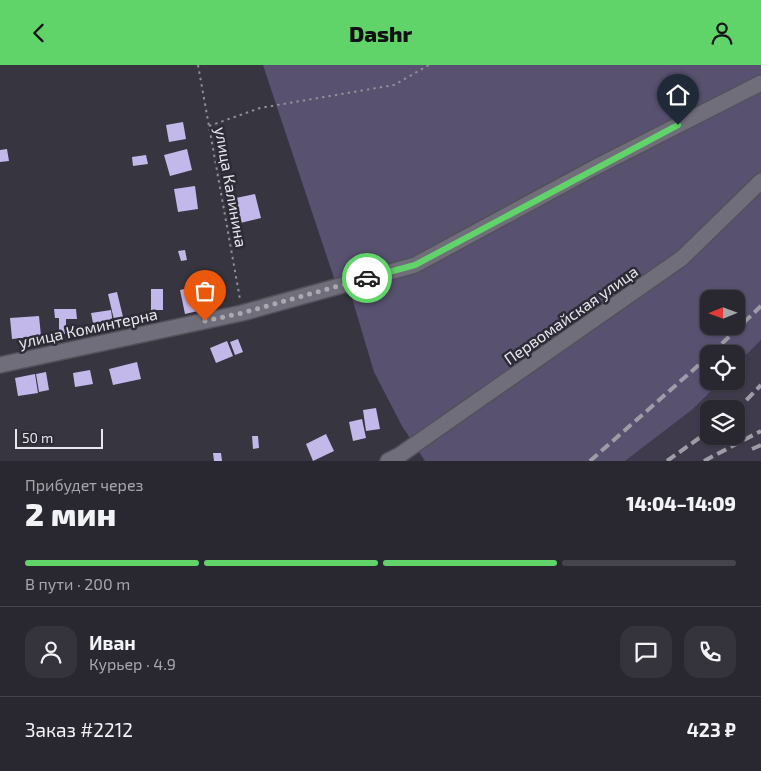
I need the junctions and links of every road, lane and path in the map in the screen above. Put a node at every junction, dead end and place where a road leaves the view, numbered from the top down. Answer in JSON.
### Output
{"nodes":[{"id":1,"x":198,"y":65,"type":"edge"},
{"id":2,"x":429,"y":65,"type":"edge"},
{"id":3,"x":761,"y":83,"type":"edge"},
{"id":4,"x":209,"y":127,"type":"junction"},
{"id":5,"x":761,"y":181,"type":"edge"},
{"id":6,"x":242,"y":313,"type":"junction"},
{"id":7,"x":0,"y":365,"type":"edge"},
{"id":8,"x":388,"y":461,"type":"edge"}],
"edges":[{"from":1,"to":4,"type":"path","name":"улица Калинина"},
{"from":2,"to":4,"type":"path"},
{"from":3,"to":6,"type":"street","name":"улица Коминтерна"},
{"from":4,"to":6,"type":"path","name":"улица Калинина"},
{"from":5,"to":8,"type":"street","name":"Первомайская улица"},
{"from":6,"to":7,"type":"street","name":"улица Коминтерна"}]}
